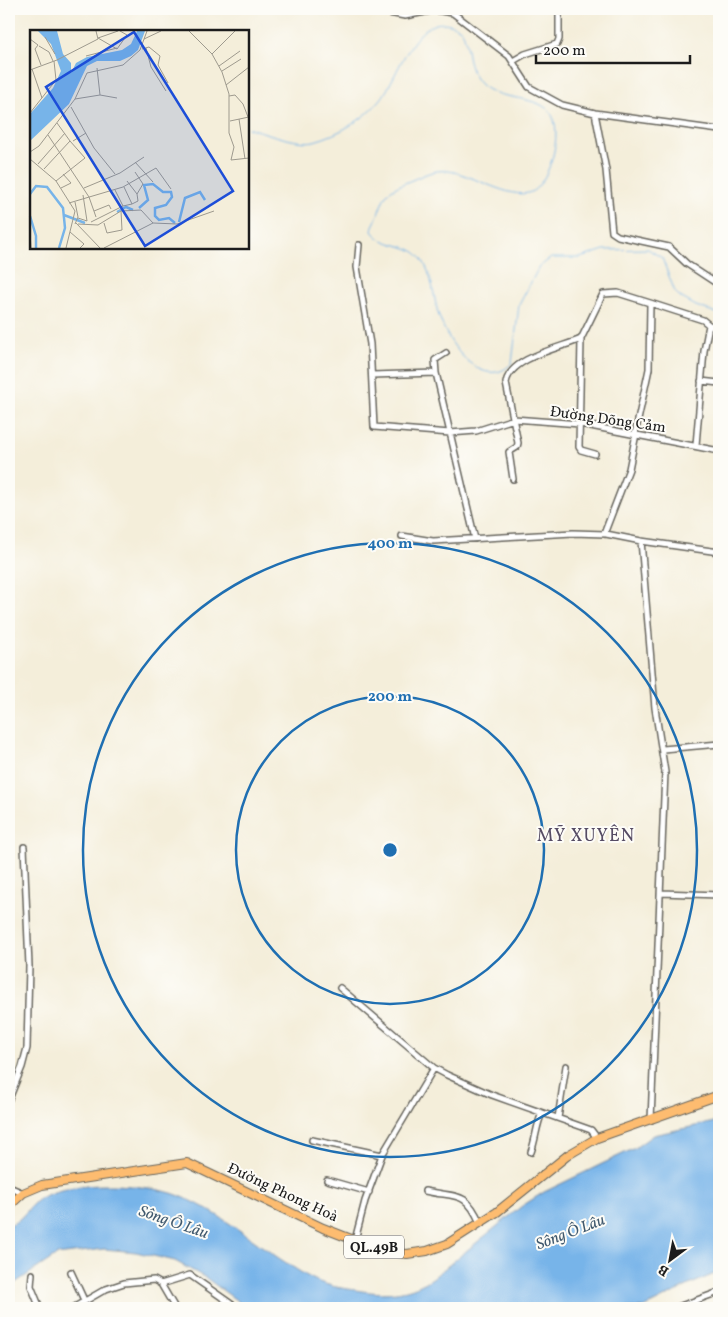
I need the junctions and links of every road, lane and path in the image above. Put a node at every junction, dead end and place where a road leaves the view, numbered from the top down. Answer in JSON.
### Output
{"nodes":[{"id":1,"x":367,"y":9,"type":"edge"},
{"id":2,"x":559,"y":9,"type":"edge"},
{"id":3,"x":513,"y":61,"type":"junction"},
{"id":4,"x":595,"y":113,"type":"junction"},
{"id":5,"x":719,"y":130,"type":"edge"},
{"id":6,"x":359,"y":245,"type":"dead end"},
{"id":7,"x":719,"y":286,"type":"edge"},
{"id":8,"x":650,"y":303,"type":"junction"},
{"id":9,"x":709,"y":325,"type":"junction"},
{"id":10,"x":719,"y":328,"type":"edge"},
{"id":11,"x":581,"y":339,"type":"junction"},
{"id":12,"x":446,"y":353,"type":"dead end"},
{"id":13,"x":436,"y":373,"type":"junction"},
{"id":14,"x":372,"y":375,"type":"junction"},
{"id":15,"x":701,"y":381,"type":"junction"},
{"id":16,"x":719,"y":383,"type":"edge"},
{"id":17,"x":514,"y":420,"type":"junction"},
{"id":18,"x":580,"y":424,"type":"junction"},
{"id":19,"x":450,"y":433,"type":"junction"},
{"id":20,"x":635,"y":434,"type":"junction"},
{"id":21,"x":696,"y":445,"type":"junction"},
{"id":22,"x":719,"y":451,"type":"edge"},
{"id":23,"x":595,"y":454,"type":"dead end"},
{"id":24,"x":513,"y":479,"type":"dead end"},
{"id":25,"x":604,"y":534,"type":"junction"},
{"id":26,"x":402,"y":536,"type":"dead end"},
{"id":27,"x":475,"y":538,"type":"junction"},
{"id":28,"x":641,"y":541,"type":"junction"},
{"id":29,"x":719,"y":552,"type":"edge"},
{"id":30,"x":719,"y":744,"type":"edge"},
{"id":31,"x":663,"y":749,"type":"junction"},
{"id":32,"x":24,"y":847,"type":"dead end"},
{"id":33,"x":660,"y":893,"type":"junction"},
{"id":34,"x":719,"y":895,"type":"edge"},
{"id":35,"x":340,"y":988,"type":"dead end"},
{"id":36,"x":566,"y":1066,"type":"dead end"},
{"id":37,"x":434,"y":1068,"type":"junction"},
{"id":38,"x":719,"y":1095,"type":"edge"},
{"id":39,"x":9,"y":1099,"type":"edge"},
{"id":40,"x":542,"y":1113,"type":"junction"},
{"id":41,"x":558,"y":1118,"type":"junction"},
{"id":42,"x":650,"y":1120,"type":"junction"},
{"id":43,"x":598,"y":1138,"type":"junction"},
{"id":44,"x":312,"y":1140,"type":"dead end"},
{"id":45,"x":531,"y":1152,"type":"dead end"},
{"id":46,"x":382,"y":1155,"type":"junction"},
{"id":47,"x":327,"y":1180,"type":"dead end"},
{"id":48,"x":9,"y":1187,"type":"edge"},
{"id":49,"x":425,"y":1191,"type":"dead end"},
{"id":50,"x":369,"y":1192,"type":"junction"},
{"id":51,"x":23,"y":1194,"type":"junction"},
{"id":52,"x":9,"y":1206,"type":"edge"},
{"id":53,"x":480,"y":1223,"type":"junction"},
{"id":54,"x":355,"y":1240,"type":"junction"},
{"id":55,"x":70,"y":1272,"type":"dead end"},
{"id":56,"x":32,"y":1274,"type":"dead end"},
{"id":57,"x":161,"y":1284,"type":"junction"},
{"id":58,"x":719,"y":1292,"type":"edge"},
{"id":59,"x":84,"y":1300,"type":"junction"},
{"id":60,"x":40,"y":1308,"type":"edge"},
{"id":61,"x":73,"y":1308,"type":"edge"},
{"id":62,"x":175,"y":1308,"type":"edge"},
{"id":63,"x":237,"y":1308,"type":"edge"},
{"id":64,"x":675,"y":1308,"type":"edge"}],
"edges":[{"from":1,"to":3,"type":"street"},
{"from":2,"to":3,"type":"street"},
{"from":3,"to":4,"type":"street"},
{"from":4,"to":5,"type":"street"},
{"from":4,"to":7,"type":"street"},
{"from":6,"to":14,"type":"street"},
{"from":8,"to":9,"type":"street"},
{"from":8,"to":11,"type":"street"},
{"from":8,"to":20,"type":"street"},
{"from":9,"to":10,"type":"street"},
{"from":9,"to":15,"type":"street"},
{"from":11,"to":17,"type":"street"},
{"from":11,"to":18,"type":"street"},
{"from":12,"to":13,"type":"street"},
{"from":13,"to":14,"type":"street"},
{"from":13,"to":19,"type":"street"},
{"from":14,"to":19,"type":"street","name":"Đường Dõng Cảm"},
{"from":15,"to":16,"type":"street"},
{"from":15,"to":21,"type":"street"},
{"from":17,"to":18,"type":"street","name":"Đường Dõng Cảm"},
{"from":17,"to":19,"type":"street","name":"Đường Dõng Cảm"},
{"from":17,"to":24,"type":"street"},
{"from":18,"to":20,"type":"street","name":"Đường Dõng Cảm"},
{"from":18,"to":23,"type":"street"},
{"from":19,"to":27,"type":"street"},
{"from":20,"to":21,"type":"street","name":"Đường Dõng Cảm"},
{"from":20,"to":25,"type":"street"},
{"from":21,"to":22,"type":"street","name":"Đường Dõng Cảm"},
{"from":25,"to":27,"type":"street"},
{"from":25,"to":28,"type":"street"},
{"from":26,"to":27,"type":"street"},
{"from":28,"to":29,"type":"street"},
{"from":28,"to":31,"type":"street"},
{"from":30,"to":31,"type":"street"},
{"from":31,"to":33,"type":"street"},
{"from":32,"to":39,"type":"street"},
{"from":33,"to":34,"type":"street"},
{"from":33,"to":42,"type":"street"},
{"from":35,"to":37,"type":"street"},
{"from":36,"to":41,"type":"street"},
{"from":37,"to":40,"type":"street"},
{"from":37,"to":46,"type":"street"},
{"from":38,"to":42,"type":"main road","name":"Đường Phong Hoà","number":"QL.49B"},
{"from":40,"to":41,"type":"street"},
{"from":40,"to":45,"type":"street"},
{"from":41,"to":43,"type":"street"},
{"from":42,"to":43,"type":"main road","name":"Đường Phong Hoà","number":"QL.49B"},
{"from":43,"to":53,"type":"main road","name":"Đường Phong Hoà","number":"QL.49B"},
{"from":44,"to":46,"type":"street"},
{"from":46,"to":50,"type":"street"},
{"from":47,"to":50,"type":"street"},
{"from":48,"to":51,"type":"street"},
{"from":49,"to":53,"type":"street"},
{"from":50,"to":54,"type":"street"},
{"from":51,"to":52,"type":"main road","name":"Đường Phong Hoà","number":"QL.49B"},
{"from":51,"to":54,"type":"main road","name":"Đường Phong Hoà","number":"QL.49B"},
{"from":53,"to":54,"type":"main road","name":"Đường Phong Hoà","number":"QL.49B"},
{"from":55,"to":59,"type":"street"},
{"from":56,"to":60,"type":"street"},
{"from":57,"to":59,"type":"street"},
{"from":57,"to":62,"type":"street"},
{"from":57,"to":63,"type":"street"},
{"from":58,"to":64,"type":"street"},
{"from":59,"to":61,"type":"street"}]}
